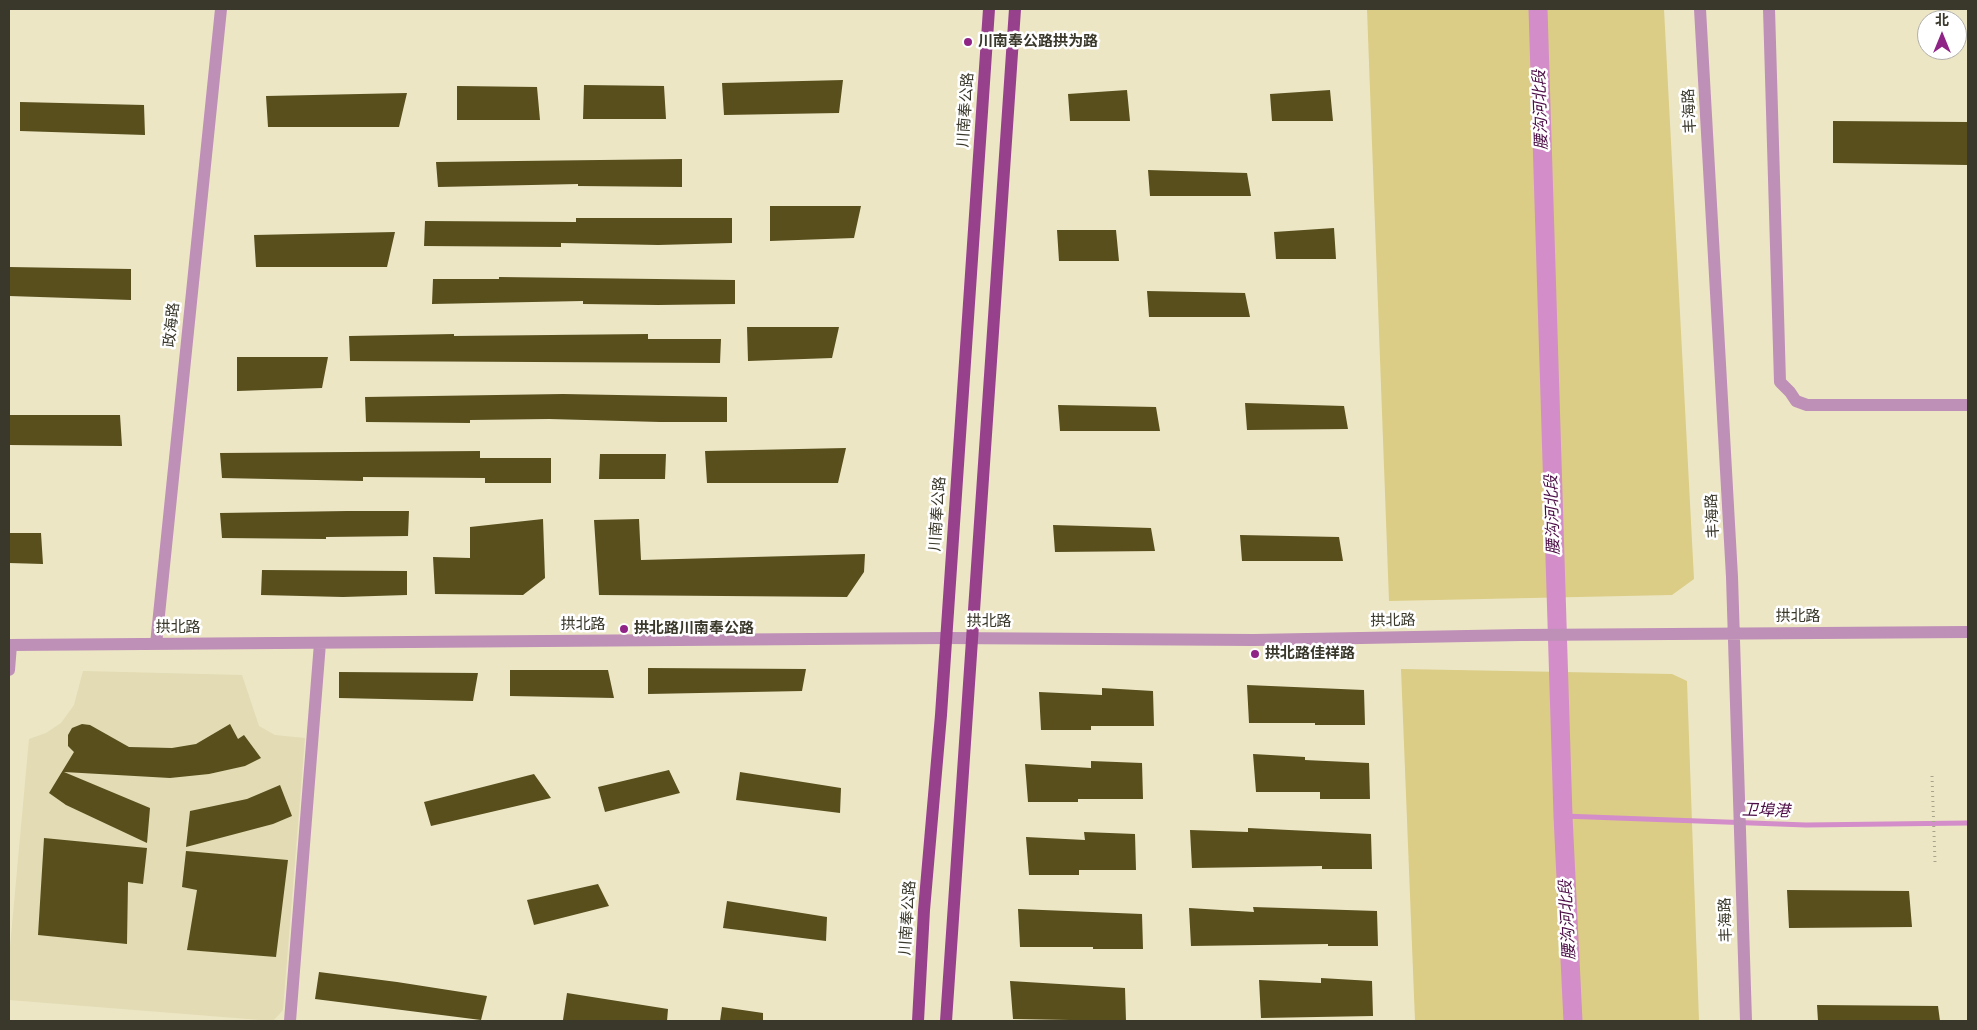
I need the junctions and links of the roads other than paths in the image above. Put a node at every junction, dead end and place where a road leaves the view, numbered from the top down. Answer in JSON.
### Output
{"nodes":[{"id":1,"x":221,"y":9,"type":"edge"},
{"id":2,"x":989,"y":9,"type":"edge"},
{"id":3,"x":1015,"y":9,"type":"edge"},
{"id":4,"x":1700,"y":9,"type":"edge"},
{"id":5,"x":1769,"y":9,"type":"edge"},
{"id":6,"x":1968,"y":405,"type":"edge"},
{"id":7,"x":1968,"y":632,"type":"edge"},
{"id":8,"x":1734,"y":633,"type":"junction"},
{"id":9,"x":946,"y":638,"type":"junction"},
{"id":10,"x":972,"y":638,"type":"junction"},
{"id":11,"x":320,"y":643,"type":"junction"},
{"id":12,"x":156,"y":644,"type":"junction"},
{"id":13,"x":10,"y":645,"type":"edge"},
{"id":14,"x":9,"y":670,"type":"edge"},
{"id":15,"x":290,"y":1021,"type":"edge"},
{"id":16,"x":918,"y":1021,"type":"edge"},
{"id":17,"x":946,"y":1021,"type":"edge"},
{"id":18,"x":1746,"y":1021,"type":"edge"}],
"edges":[{"from":1,"to":12,"type":"street","name":"政海路"},
{"from":2,"to":9,"type":"main road","name":"川南奉公路"},
{"from":3,"to":10,"type":"main road"},
{"from":4,"to":8,"type":"street","name":"丰海路"},
{"from":5,"to":6,"type":"street"},
{"from":7,"to":8,"type":"street","name":"拱北路"},
{"from":8,"to":10,"type":"street","name":"拱北路"},
{"from":8,"to":18,"type":"street","name":"丰海路"},
{"from":9,"to":10,"type":"street","name":"拱北路"},
{"from":9,"to":11,"type":"street","name":"拱北路"},
{"from":9,"to":16,"type":"main road","name":"川南奉公路"},
{"from":10,"to":17,"type":"main road"},
{"from":11,"to":12,"type":"street","name":"拱北路"},
{"from":11,"to":15,"type":"street"},
{"from":12,"to":13,"type":"street","name":"拱北路"},
{"from":13,"to":14,"type":"street"}]}
